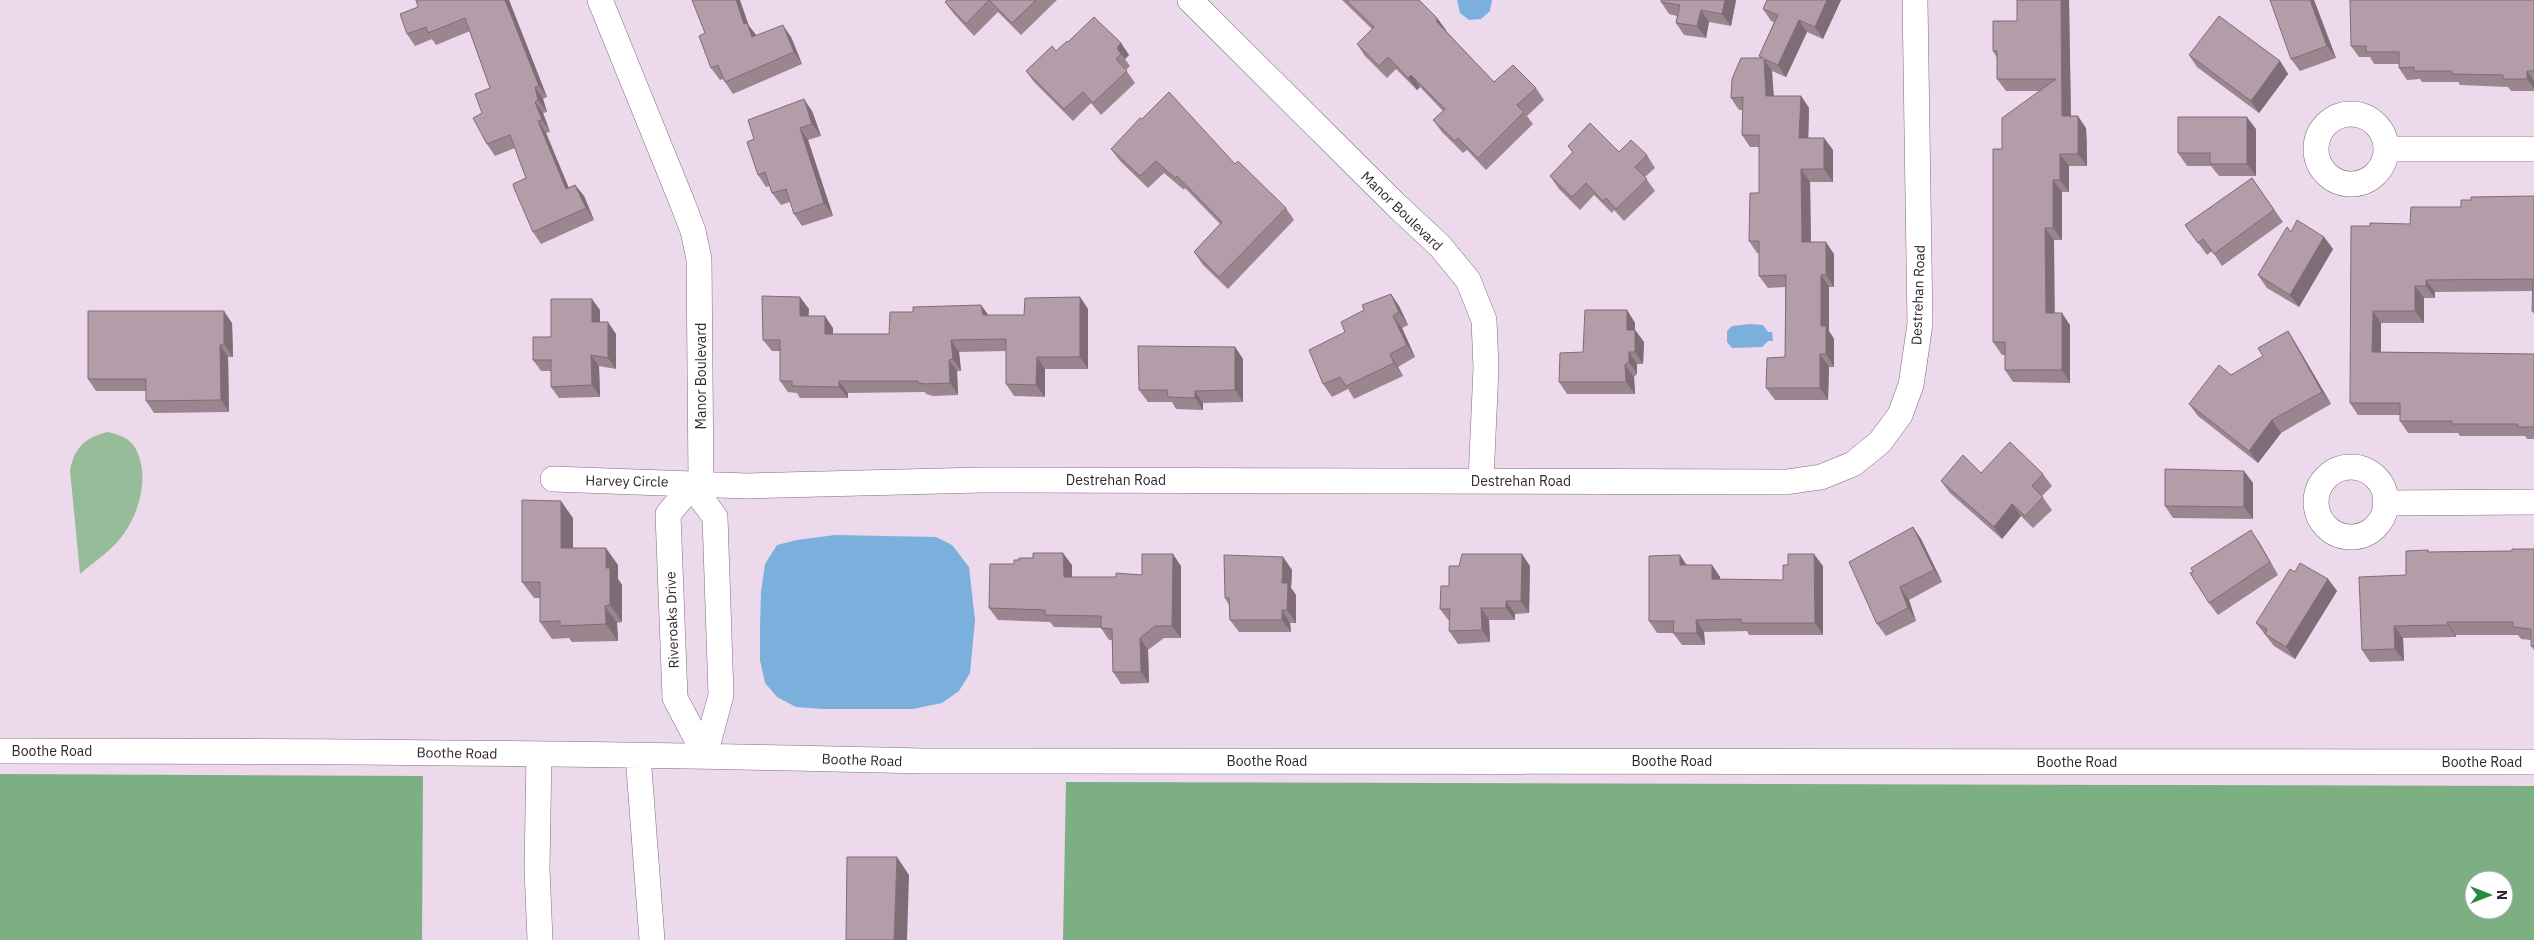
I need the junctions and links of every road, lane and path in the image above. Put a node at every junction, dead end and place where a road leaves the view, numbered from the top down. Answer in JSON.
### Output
{"nodes":[{"id":1,"x":600,"y":0,"type":"edge"},
{"id":2,"x":1190,"y":0,"type":"edge"},
{"id":3,"x":1915,"y":0,"type":"edge"},
{"id":4,"x":2534,"y":149,"type":"edge"},
{"id":5,"x":2386,"y":150,"type":"dead end"},
{"id":6,"x":553,"y":479,"type":"dead end"},
{"id":7,"x":1481,"y":480,"type":"junction"},
{"id":8,"x":697,"y":484,"type":"junction"},
{"id":9,"x":2534,"y":502,"type":"edge"},
{"id":10,"x":2385,"y":503,"type":"dead end"},
{"id":11,"x":0,"y":751,"type":"edge"},
{"id":12,"x":539,"y":754,"type":"junction"},
{"id":13,"x":638,"y":754,"type":"junction"},
{"id":14,"x":705,"y":755,"type":"junction"},
{"id":15,"x":2534,"y":762,"type":"edge"},
{"id":16,"x":540,"y":940,"type":"edge"},
{"id":17,"x":652,"y":940,"type":"edge"}],
"edges":[{"from":1,"to":8,"type":"street","name":"Manor Boulevard"},
{"from":2,"to":7,"type":"street","name":"Manor Boulevard"},
{"from":3,"to":7,"type":"street","name":"Destrehan Road"},
{"from":4,"to":5,"type":"street"},
{"from":6,"to":8,"type":"street","name":"Harvey Circle"},
{"from":7,"to":8,"type":"street","name":"Destrehan Road"},
{"from":8,"to":14,"type":"street"},
{"from":8,"to":14,"type":"street","name":"Riveroaks Drive"},
{"from":9,"to":10,"type":"street"},
{"from":11,"to":12,"type":"street","name":"Boothe Road"},
{"from":12,"to":13,"type":"street","name":"Boothe Road"},
{"from":12,"to":16,"type":"street"},
{"from":13,"to":14,"type":"street","name":"Boothe Road"},
{"from":13,"to":17,"type":"street"},
{"from":14,"to":15,"type":"street","name":"Boothe Road"}]}
